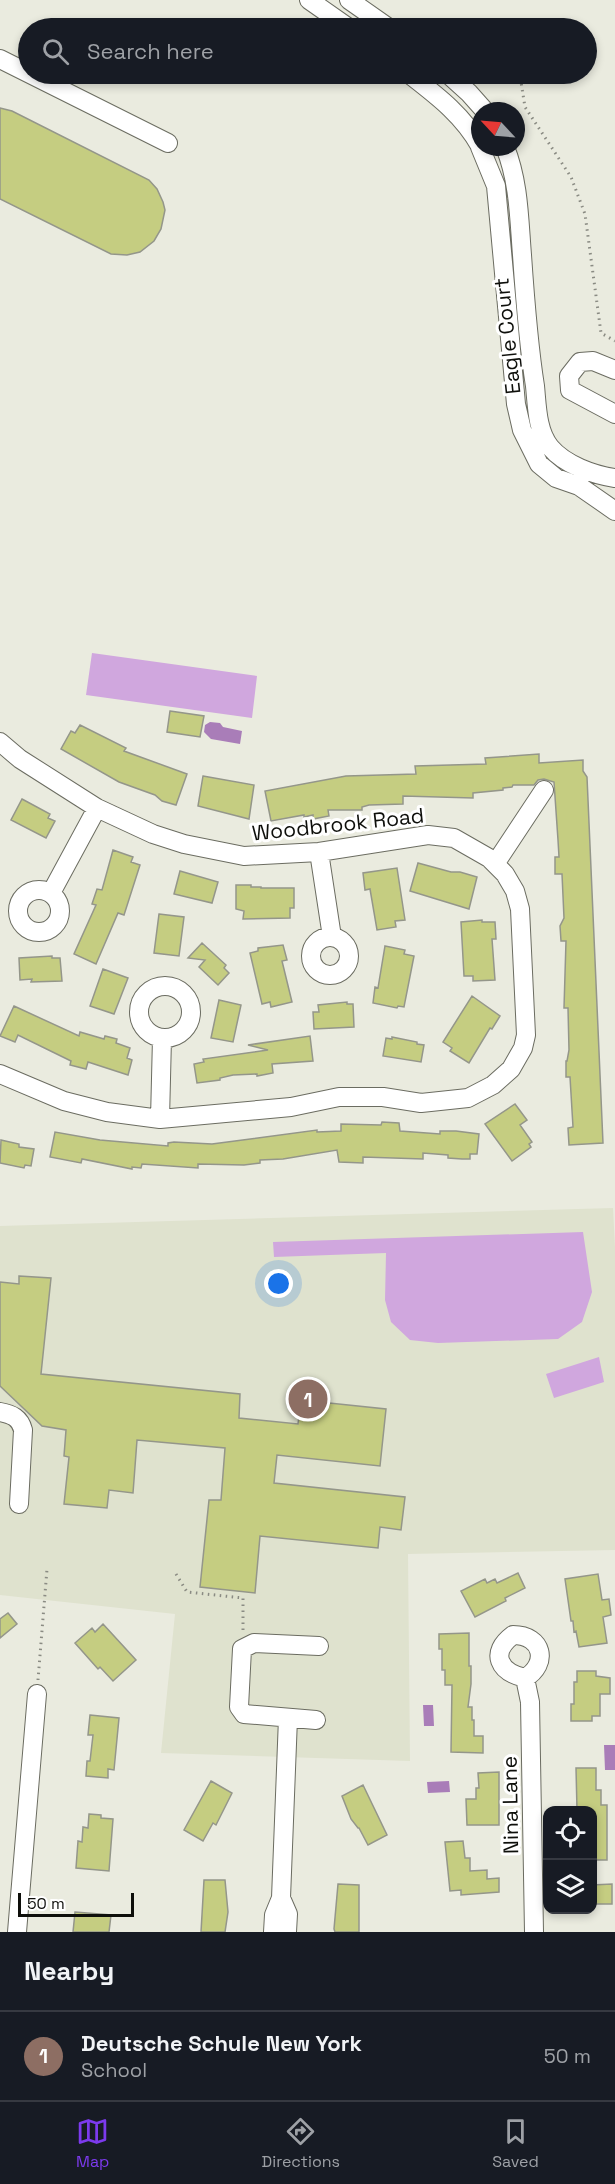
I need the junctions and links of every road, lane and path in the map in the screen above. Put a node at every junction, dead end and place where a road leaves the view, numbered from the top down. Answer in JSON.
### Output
{"nodes":[{"id":1,"x":309,"y":0,"type":"edge"},
{"id":2,"x":349,"y":0,"type":"edge"},
{"id":3,"x":335,"y":18,"type":"edge"},
{"id":4,"x":374,"y":18,"type":"edge"},
{"id":5,"x":0,"y":59,"type":"edge"},
{"id":6,"x":18,"y":66,"type":"edge"},
{"id":7,"x":59,"y":84,"type":"edge"},
{"id":8,"x":422,"y":84,"type":"edge"},
{"id":9,"x":459,"y":84,"type":"edge"},
{"id":10,"x":521,"y":84,"type":"edge"},
{"id":11,"x":477,"y":102,"type":"edge"},
{"id":12,"x":471,"y":134,"type":"edge"},
{"id":13,"x":168,"y":143,"type":"dead end"},
{"id":14,"x":484,"y":156,"type":"edge"},
{"id":15,"x":509,"y":156,"type":"edge"},
{"id":16,"x":615,"y":341,"type":"edge"},
{"id":17,"x":615,"y":370,"type":"edge"},
{"id":18,"x":615,"y":414,"type":"edge"},
{"id":19,"x":615,"y":478,"type":"edge"},
{"id":20,"x":615,"y":484,"type":"edge"},
{"id":21,"x":579,"y":486,"type":"junction"},
{"id":22,"x":615,"y":511,"type":"edge"},
{"id":23,"x":0,"y":742,"type":"edge"},
{"id":24,"x":544,"y":790,"type":"dead end"},
{"id":25,"x":97,"y":808,"type":"junction"},
{"id":26,"x":319,"y":852,"type":"junction"},
{"id":27,"x":495,"y":864,"type":"junction"},
{"id":28,"x":51,"y":893,"type":"dead end"},
{"id":29,"x":332,"y":937,"type":"dead end"},
{"id":30,"x":162,"y":1038,"type":"dead end"},
{"id":31,"x":0,"y":1074,"type":"edge"},
{"id":32,"x":160,"y":1119,"type":"junction"},
{"id":33,"x":0,"y":1412,"type":"edge"},
{"id":34,"x":19,"y":1504,"type":"dead end"},
{"id":35,"x":47,"y":1569,"type":"dead end"},
{"id":36,"x":176,"y":1574,"type":"dead end"},
{"id":37,"x":319,"y":1646,"type":"dead end"},
{"id":38,"x":242,"y":1649,"type":"junction"},
{"id":39,"x":525,"y":1678,"type":"dead end"},
{"id":40,"x":37,"y":1694,"type":"joint"},
{"id":41,"x":288,"y":1718,"type":"junction"},
{"id":42,"x":316,"y":1720,"type":"dead end"},
{"id":43,"x":281,"y":1898,"type":"junction"},
{"id":44,"x":17,"y":1932,"type":"edge"},
{"id":45,"x":273,"y":1932,"type":"edge"},
{"id":46,"x":287,"y":1932,"type":"edge"},
{"id":47,"x":534,"y":1932,"type":"edge"}],
"edges":[{"from":1,"to":3,"type":"street"},
{"from":2,"to":4,"type":"street"},
{"from":5,"to":6,"type":"street"},
{"from":7,"to":13,"type":"street"},
{"from":8,"to":12,"type":"street","name":"Eagle Court"},
{"from":9,"to":11,"type":"street"},
{"from":10,"to":16,"type":"path"},
{"from":14,"to":21,"type":"street","name":"Eagle Court"},
{"from":15,"to":19,"type":"street","name":"Eagle Court"},
{"from":17,"to":18,"type":"street"},
{"from":20,"to":21,"type":"street","name":"Eagle Court"},
{"from":21,"to":22,"type":"street","name":"Eagle Court"},
{"from":23,"to":25,"type":"street","name":"Woodbrook Road"},
{"from":24,"to":27,"type":"street"},
{"from":25,"to":26,"type":"street","name":"Woodbrook Road"},
{"from":25,"to":28,"type":"street"},
{"from":26,"to":27,"type":"street","name":"Woodbrook Road"},
{"from":26,"to":29,"type":"street"},
{"from":27,"to":32,"type":"street","name":"Woodbrook Road"},
{"from":30,"to":32,"type":"street"},
{"from":31,"to":32,"type":"street","name":"Woodbrook Road"},
{"from":33,"to":34,"type":"street"},
{"from":35,"to":40,"type":"path"},
{"from":36,"to":38,"type":"path"},
{"from":37,"to":38,"type":"street"},
{"from":38,"to":41,"type":"street"},
{"from":39,"to":47,"type":"street","name":"Nina Lane"},
{"from":40,"to":44,"type":"street"},
{"from":41,"to":42,"type":"street"},
{"from":41,"to":43,"type":"street"},
{"from":43,"to":45,"type":"street"},
{"from":43,"to":46,"type":"street"}]}
